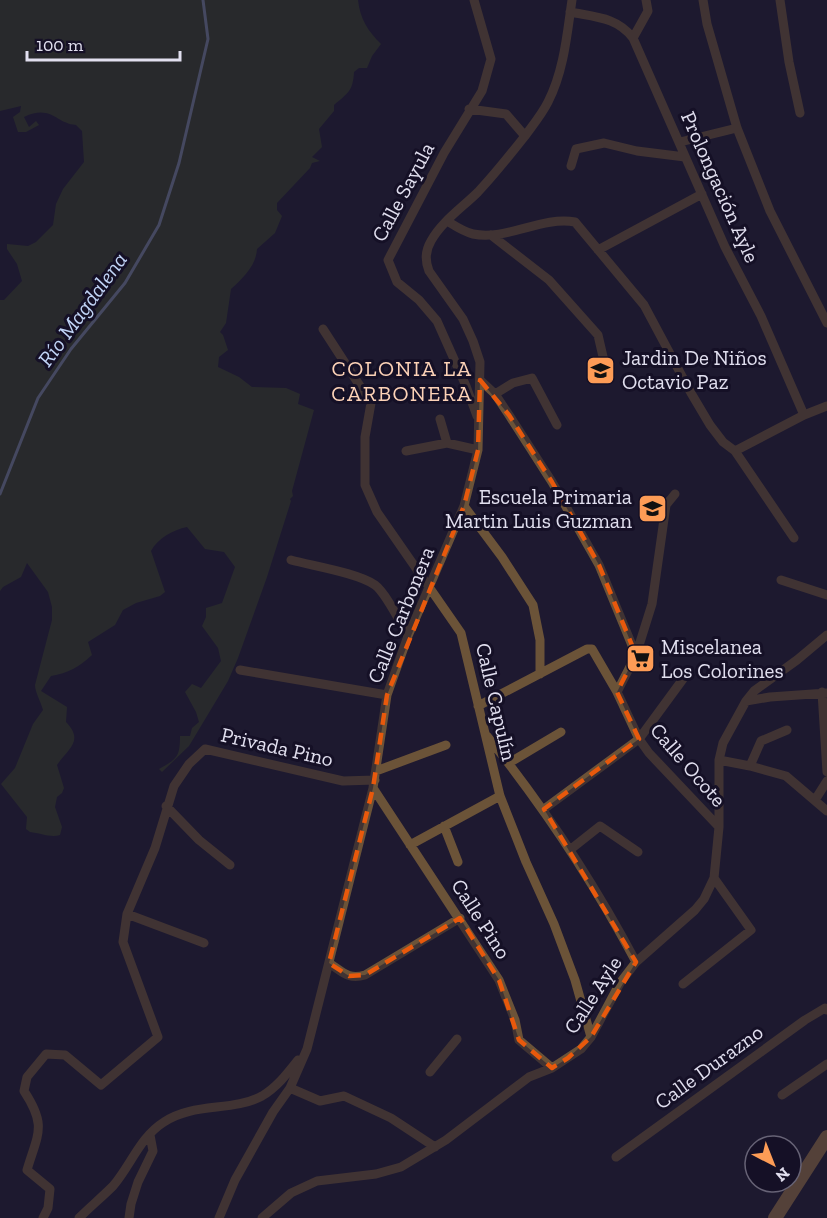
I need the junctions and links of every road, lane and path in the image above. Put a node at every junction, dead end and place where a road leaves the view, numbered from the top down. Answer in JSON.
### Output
{"nodes":[{"id":1,"x":474,"y":0,"type":"edge"},
{"id":2,"x":572,"y":0,"type":"edge"},
{"id":3,"x":646,"y":0,"type":"edge"},
{"id":4,"x":703,"y":0,"type":"edge"},
{"id":5,"x":780,"y":0,"type":"edge"},
{"id":6,"x":570,"y":12,"type":"junction"},
{"id":7,"x":633,"y":38,"type":"junction"},
{"id":8,"x":470,"y":109,"type":"junction"},
{"id":9,"x":800,"y":112,"type":"dead end"},
{"id":10,"x":737,"y":128,"type":"junction"},
{"id":11,"x":525,"y":135,"type":"junction"},
{"id":12,"x":680,"y":142,"type":"junction"},
{"id":13,"x":685,"y":156,"type":"junction"},
{"id":14,"x":571,"y":166,"type":"dead end"},
{"id":15,"x":702,"y":194,"type":"junction"},
{"id":16,"x":447,"y":221,"type":"junction"},
{"id":17,"x":490,"y":235,"type":"junction"},
{"id":18,"x":598,"y":250,"type":"junction"},
{"id":19,"x":827,"y":323,"type":"edge"},
{"id":20,"x":323,"y":329,"type":"dead end"},
{"id":21,"x":594,"y":368,"type":"dead end"},
{"id":22,"x":480,"y":380,"type":"junction"},
{"id":23,"x":495,"y":394,"type":"junction"},
{"id":24,"x":827,"y":406,"type":"edge"},
{"id":25,"x":804,"y":415,"type":"junction"},
{"id":26,"x":440,"y":419,"type":"dead end"},
{"id":27,"x":480,"y":423,"type":"junction"},
{"id":28,"x":557,"y":425,"type":"dead end"},
{"id":29,"x":447,"y":443,"type":"junction"},
{"id":30,"x":478,"y":450,"type":"junction"},
{"id":31,"x":406,"y":451,"type":"dead end"},
{"id":32,"x":735,"y":451,"type":"junction"},
{"id":33,"x":675,"y":495,"type":"dead end"},
{"id":34,"x":464,"y":506,"type":"junction"},
{"id":35,"x":794,"y":538,"type":"dead end"},
{"id":36,"x":291,"y":560,"type":"dead end"},
{"id":37,"x":781,"y":580,"type":"dead end"},
{"id":38,"x":429,"y":588,"type":"junction"},
{"id":39,"x":827,"y":595,"type":"edge"},
{"id":40,"x":827,"y":635,"type":"edge"},
{"id":41,"x":408,"y":636,"type":"junction"},
{"id":42,"x":636,"y":655,"type":"junction"},
{"id":43,"x":240,"y":670,"type":"dead end"},
{"id":44,"x":540,"y":674,"type":"junction"},
{"id":45,"x":682,"y":679,"type":"dead end"},
{"id":46,"x":617,"y":692,"type":"junction"},
{"id":47,"x":824,"y":692,"type":"edge"},
{"id":48,"x":387,"y":695,"type":"junction"},
{"id":49,"x":746,"y":701,"type":"junction"},
{"id":50,"x":478,"y":706,"type":"junction"},
{"id":51,"x":787,"y":730,"type":"dead end"},
{"id":52,"x":561,"y":732,"type":"dead end"},
{"id":53,"x":485,"y":733,"type":"junction"},
{"id":54,"x":639,"y":739,"type":"junction"},
{"id":55,"x":446,"y":745,"type":"dead end"},
{"id":56,"x":719,"y":760,"type":"junction"},
{"id":57,"x":509,"y":763,"type":"junction"},
{"id":58,"x":750,"y":766,"type":"junction"},
{"id":59,"x":827,"y":772,"type":"edge"},
{"id":60,"x":375,"y":780,"type":"junction"},
{"id":61,"x":827,"y":781,"type":"edge"},
{"id":62,"x":500,"y":796,"type":"junction"},
{"id":63,"x":815,"y":800,"type":"junction"},
{"id":64,"x":166,"y":806,"type":"junction"},
{"id":65,"x":544,"y":809,"type":"junction"},
{"id":66,"x":827,"y":811,"type":"edge"},
{"id":67,"x":444,"y":826,"type":"junction"},
{"id":68,"x":719,"y":827,"type":"junction"},
{"id":69,"x":410,"y":845,"type":"junction"},
{"id":70,"x":571,"y":849,"type":"junction"},
{"id":71,"x":638,"y":852,"type":"dead end"},
{"id":72,"x":458,"y":862,"type":"dead end"},
{"id":73,"x":230,"y":865,"type":"dead end"},
{"id":74,"x":714,"y":878,"type":"junction"},
{"id":75,"x":127,"y":914,"type":"junction"},
{"id":76,"x":460,"y":918,"type":"junction"},
{"id":77,"x":204,"y":943,"type":"dead end"},
{"id":78,"x":636,"y":962,"type":"junction"},
{"id":79,"x":329,"y":963,"type":"junction"},
{"id":80,"x":683,"y":984,"type":"dead end"},
{"id":81,"x":826,"y":1009,"type":"edge"},
{"id":82,"x":591,"y":1037,"type":"junction"},
{"id":83,"x":457,"y":1039,"type":"dead end"},
{"id":84,"x":307,"y":1049,"type":"junction"},
{"id":85,"x":827,"y":1064,"type":"edge"},
{"id":86,"x":552,"y":1068,"type":"junction"},
{"id":87,"x":430,"y":1072,"type":"dead end"},
{"id":88,"x":290,"y":1088,"type":"junction"},
{"id":89,"x":782,"y":1095,"type":"dead end"},
{"id":90,"x":150,"y":1135,"type":"junction"},
{"id":91,"x":827,"y":1137,"type":"edge"},
{"id":92,"x":435,"y":1147,"type":"junction"},
{"id":93,"x":616,"y":1157,"type":"dead end"},
{"id":94,"x":43,"y":1218,"type":"edge"},
{"id":95,"x":79,"y":1218,"type":"edge"},
{"id":96,"x":129,"y":1218,"type":"edge"},
{"id":97,"x":219,"y":1218,"type":"edge"},
{"id":98,"x":262,"y":1218,"type":"edge"},
{"id":99,"x":775,"y":1218,"type":"edge"}],
"edges":[{"from":1,"to":8,"type":"street","name":"Calle Sayula"},
{"from":2,"to":6,"type":"street","name":"Calle Carbonera"},
{"from":3,"to":7,"type":"street"},
{"from":4,"to":10,"type":"street"},
{"from":5,"to":9,"type":"street"},
{"from":6,"to":7,"type":"street","name":"Prolongación Ayle"},
{"from":6,"to":11,"type":"street","name":"Calle Carbonera"},
{"from":7,"to":12,"type":"street","name":"Prolongación Ayle"},
{"from":8,"to":11,"type":"street"},
{"from":8,"to":27,"type":"street","name":"Calle Sayula"},
{"from":10,"to":12,"type":"street"},
{"from":10,"to":19,"type":"street"},
{"from":11,"to":16,"type":"street","name":"Calle Carbonera"},
{"from":12,"to":13,"type":"street","name":"Prolongación Ayle"},
{"from":13,"to":14,"type":"street"},
{"from":13,"to":15,"type":"street","name":"Prolongación Ayle"},
{"from":15,"to":18,"type":"street"},
{"from":15,"to":25,"type":"street","name":"Prolongación Ayle"},
{"from":16,"to":17,"type":"street"},
{"from":16,"to":22,"type":"street","name":"Calle Carbonera"},
{"from":17,"to":18,"type":"street"},
{"from":17,"to":21,"type":"street"},
{"from":18,"to":32,"type":"street"},
{"from":20,"to":38,"type":"street","name":"Calle Capulín"},
{"from":22,"to":23,"type":"street"},
{"from":22,"to":27,"type":"street","name":"Calle Carbonera"},
{"from":23,"to":28,"type":"street"},
{"from":23,"to":42,"type":"street"},
{"from":24,"to":25,"type":"street"},
{"from":25,"to":32,"type":"street"},
{"from":26,"to":29,"type":"street"},
{"from":27,"to":30,"type":"street","name":"Calle Carbonera"},
{"from":29,"to":30,"type":"street"},
{"from":29,"to":31,"type":"street"},
{"from":30,"to":34,"type":"street","name":"Calle Carbonera"},
{"from":32,"to":35,"type":"street"},
{"from":33,"to":42,"type":"street"},
{"from":34,"to":38,"type":"street","name":"Calle Carbonera"},
{"from":34,"to":44,"type":"street"},
{"from":36,"to":41,"type":"street"},
{"from":37,"to":39,"type":"street"},
{"from":38,"to":41,"type":"street","name":"Calle Carbonera"},
{"from":38,"to":50,"type":"street","name":"Calle Capulín"},
{"from":40,"to":49,"type":"street","name":"Calle Ayle"},
{"from":41,"to":48,"type":"street","name":"Calle Carbonera"},
{"from":42,"to":46,"type":"street"},
{"from":43,"to":48,"type":"street"},
{"from":44,"to":46,"type":"street","name":"Calle Ocote"},
{"from":44,"to":50,"type":"street"},
{"from":45,"to":54,"type":"street"},
{"from":46,"to":54,"type":"street","name":"Calle Ocote"},
{"from":47,"to":49,"type":"street"},
{"from":47,"to":59,"type":"street"},
{"from":48,"to":60,"type":"street","name":"Calle Carbonera"},
{"from":49,"to":56,"type":"street","name":"Calle Ayle"},
{"from":50,"to":53,"type":"street","name":"Calle Capulín"},
{"from":51,"to":58,"type":"street"},
{"from":52,"to":57,"type":"street"},
{"from":53,"to":57,"type":"street","name":"Calle Capulín"},
{"from":53,"to":62,"type":"street","name":"Calle Capulín"},
{"from":54,"to":65,"type":"street"},
{"from":54,"to":68,"type":"street","name":"Calle Ocote"},
{"from":55,"to":60,"type":"street"},
{"from":56,"to":58,"type":"street"},
{"from":56,"to":68,"type":"street","name":"Calle Ayle"},
{"from":57,"to":65,"type":"street","name":"Calle Capulín"},
{"from":58,"to":63,"type":"street"},
{"from":60,"to":64,"type":"street","name":"Privada Pino"},
{"from":60,"to":69,"type":"street","name":"Calle Pino"},
{"from":60,"to":79,"type":"street","name":"Calle Carbonera"},
{"from":61,"to":63,"type":"street"},
{"from":62,"to":67,"type":"street"},
{"from":62,"to":82,"type":"street","name":"Calle Capulín"},
{"from":63,"to":66,"type":"street"},
{"from":64,"to":73,"type":"street"},
{"from":64,"to":75,"type":"street"},
{"from":65,"to":70,"type":"street","name":"Calle Capulín"},
{"from":67,"to":69,"type":"street"},
{"from":67,"to":72,"type":"street"},
{"from":68,"to":74,"type":"street","name":"Calle Ayle"},
{"from":69,"to":76,"type":"street","name":"Calle Pino"},
{"from":70,"to":71,"type":"street"},
{"from":70,"to":78,"type":"street","name":"Calle Capulín"},
{"from":74,"to":78,"type":"street","name":"Calle Ayle"},
{"from":74,"to":80,"type":"street"},
{"from":75,"to":77,"type":"street"},
{"from":75,"to":94,"type":"street"},
{"from":76,"to":79,"type":"street"},
{"from":76,"to":86,"type":"street","name":"Calle Pino"},
{"from":78,"to":82,"type":"street","name":"Calle Ayle"},
{"from":79,"to":84,"type":"street","name":"Calle Carbonera"},
{"from":81,"to":93,"type":"street","name":"Calle Durazno"},
{"from":82,"to":86,"type":"street","name":"Calle Ayle"},
{"from":83,"to":87,"type":"street"},
{"from":84,"to":88,"type":"street","name":"Calle Carbonera"},
{"from":84,"to":90,"type":"street"},
{"from":85,"to":89,"type":"street"},
{"from":86,"to":92,"type":"street","name":"Calle Ayle"},
{"from":88,"to":92,"type":"street"},
{"from":88,"to":97,"type":"street","name":"Calle Carbonera"},
{"from":90,"to":95,"type":"street"},
{"from":90,"to":96,"type":"street"},
{"from":91,"to":99,"type":"main road"},
{"from":92,"to":98,"type":"street","name":"Calle Ayle"}]}
